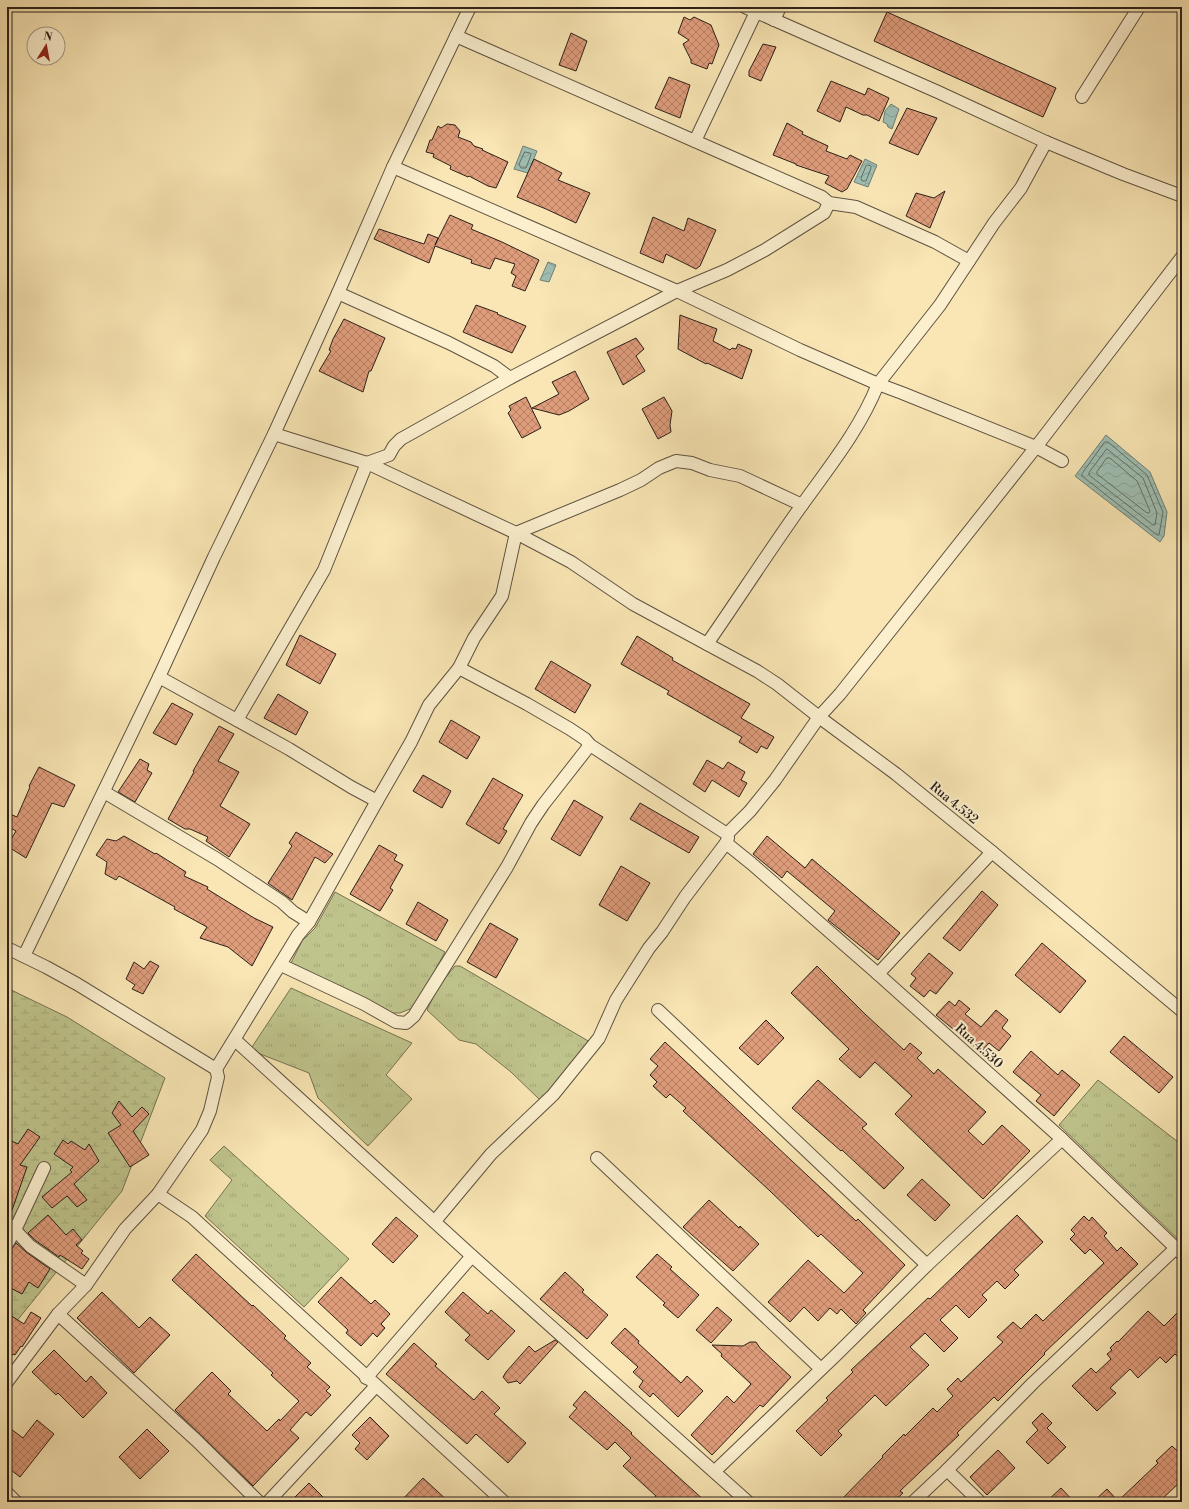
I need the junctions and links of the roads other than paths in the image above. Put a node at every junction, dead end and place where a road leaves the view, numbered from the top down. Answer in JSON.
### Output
{"nodes":[{"id":1,"x":470,"y":7,"type":"edge"},
{"id":2,"x":780,"y":7,"type":"edge"},
{"id":3,"x":1140,"y":7,"type":"edge"},
{"id":4,"x":751,"y":10,"type":"edge"},
{"id":5,"x":774,"y":20,"type":"junction"},
{"id":6,"x":456,"y":36,"type":"junction"},
{"id":7,"x":1082,"y":97,"type":"dead end"},
{"id":8,"x":695,"y":141,"type":"junction"},
{"id":9,"x":1046,"y":142,"type":"junction"},
{"id":10,"x":393,"y":167,"type":"junction"},
{"id":11,"x":1182,"y":196,"type":"edge"},
{"id":12,"x":829,"y":202,"type":"junction"},
{"id":13,"x":1182,"y":257,"type":"edge"},
{"id":14,"x":969,"y":261,"type":"junction"},
{"id":15,"x":677,"y":291,"type":"junction"},
{"id":16,"x":338,"y":293,"type":"junction"},
{"id":17,"x":510,"y":378,"type":"junction"},
{"id":18,"x":878,"y":384,"type":"junction"},
{"id":19,"x":274,"y":434,"type":"junction"},
{"id":20,"x":1036,"y":447,"type":"junction"},
{"id":21,"x":1062,"y":461,"type":"dead end"},
{"id":22,"x":368,"y":463,"type":"junction"},
{"id":23,"x":802,"y":505,"type":"junction"},
{"id":24,"x":516,"y":533,"type":"junction"},
{"id":25,"x":707,"y":644,"type":"junction"},
{"id":26,"x":459,"y":668,"type":"junction"},
{"id":27,"x":160,"y":677,"type":"junction"},
{"id":28,"x":819,"y":717,"type":"junction"},
{"id":29,"x":237,"y":720,"type":"junction"},
{"id":30,"x":590,"y":745,"type":"junction"},
{"id":31,"x":104,"y":792,"type":"junction"},
{"id":32,"x":377,"y":801,"type":"junction"},
{"id":33,"x":727,"y":839,"type":"junction"},
{"id":34,"x":992,"y":852,"type":"junction"},
{"id":35,"x":309,"y":922,"type":"junction"},
{"id":36,"x":7,"y":948,"type":"edge"},
{"id":37,"x":24,"y":956,"type":"junction"},
{"id":38,"x":281,"y":965,"type":"junction"},
{"id":39,"x":878,"y":974,"type":"junction"},
{"id":40,"x":658,"y":1010,"type":"dead end"},
{"id":41,"x":1182,"y":1011,"type":"edge"},
{"id":42,"x":235,"y":1040,"type":"junction"},
{"id":43,"x":216,"y":1069,"type":"junction"},
{"id":44,"x":1062,"y":1139,"type":"junction"},
{"id":45,"x":597,"y":1158,"type":"dead end"},
{"id":46,"x":44,"y":1168,"type":"dead end"},
{"id":47,"x":158,"y":1194,"type":"junction"},
{"id":48,"x":435,"y":1221,"type":"junction"},
{"id":49,"x":11,"y":1226,"type":"edge"},
{"id":50,"x":7,"y":1244,"type":"edge"},
{"id":51,"x":1179,"y":1251,"type":"edge"},
{"id":52,"x":472,"y":1256,"type":"junction"},
{"id":53,"x":927,"y":1265,"type":"junction"},
{"id":54,"x":86,"y":1285,"type":"junction"},
{"id":55,"x":58,"y":1314,"type":"junction"},
{"id":56,"x":821,"y":1369,"type":"junction"},
{"id":57,"x":366,"y":1378,"type":"junction"},
{"id":58,"x":7,"y":1382,"type":"edge"},
{"id":59,"x":376,"y":1386,"type":"junction"},
{"id":60,"x":947,"y":1470,"type":"junction"},
{"id":61,"x":714,"y":1471,"type":"junction"},
{"id":62,"x":7,"y":1493,"type":"edge"},
{"id":63,"x":16,"y":1502,"type":"edge"},
{"id":64,"x":259,"y":1502,"type":"edge"},
{"id":65,"x":268,"y":1502,"type":"edge"},
{"id":66,"x":504,"y":1502,"type":"edge"},
{"id":67,"x":748,"y":1502,"type":"edge"},
{"id":68,"x":913,"y":1502,"type":"edge"},
{"id":69,"x":980,"y":1502,"type":"edge"}],
"edges":[{"from":1,"to":6,"type":"street"},
{"from":2,"to":5,"type":"street"},
{"from":3,"to":7,"type":"street"},
{"from":4,"to":5,"type":"street"},
{"from":4,"to":8,"type":"street"},
{"from":5,"to":9,"type":"street"},
{"from":6,"to":8,"type":"street"},
{"from":6,"to":10,"type":"street"},
{"from":8,"to":12,"type":"street"},
{"from":9,"to":11,"type":"street"},
{"from":9,"to":14,"type":"street"},
{"from":10,"to":15,"type":"street"},
{"from":10,"to":16,"type":"street"},
{"from":12,"to":14,"type":"street"},
{"from":12,"to":15,"type":"street"},
{"from":13,"to":20,"type":"street"},
{"from":14,"to":18,"type":"street"},
{"from":15,"to":17,"type":"street"},
{"from":15,"to":18,"type":"street"},
{"from":16,"to":17,"type":"street"},
{"from":16,"to":19,"type":"street"},
{"from":17,"to":22,"type":"street"},
{"from":18,"to":20,"type":"street"},
{"from":18,"to":23,"type":"street"},
{"from":19,"to":22,"type":"street","name":"Rua 4.532"},
{"from":19,"to":27,"type":"street"},
{"from":20,"to":21,"type":"street"},
{"from":20,"to":28,"type":"street"},
{"from":22,"to":24,"type":"street","name":"Rua 4.532"},
{"from":22,"to":29,"type":"street"},
{"from":23,"to":24,"type":"street"},
{"from":23,"to":25,"type":"street"},
{"from":24,"to":25,"type":"street","name":"Rua 4.532"},
{"from":24,"to":26,"type":"street"},
{"from":25,"to":28,"type":"street","name":"Rua 4.532"},
{"from":26,"to":30,"type":"street","name":"Rua 4.530"},
{"from":26,"to":32,"type":"street"},
{"from":27,"to":29,"type":"street"},
{"from":27,"to":31,"type":"street"},
{"from":28,"to":33,"type":"street"},
{"from":28,"to":34,"type":"street","name":"Rua 4.532"},
{"from":29,"to":32,"type":"street"},
{"from":30,"to":33,"type":"street","name":"Rua 4.530"},
{"from":30,"to":38,"type":"street"},
{"from":31,"to":35,"type":"street"},
{"from":31,"to":37,"type":"street"},
{"from":32,"to":35,"type":"street"},
{"from":33,"to":39,"type":"street","name":"Rua 4.530"},
{"from":33,"to":48,"type":"street"},
{"from":34,"to":39,"type":"street"},
{"from":34,"to":41,"type":"street","name":"Rua 4.532"},
{"from":35,"to":38,"type":"street"},
{"from":36,"to":37,"type":"street"},
{"from":37,"to":43,"type":"street"},
{"from":38,"to":42,"type":"street"},
{"from":39,"to":44,"type":"street","name":"Rua 4.530"},
{"from":40,"to":53,"type":"street"},
{"from":42,"to":43,"type":"street"},
{"from":42,"to":48,"type":"street"},
{"from":43,"to":47,"type":"street"},
{"from":44,"to":51,"type":"street","name":"Rua 4.530"},
{"from":44,"to":53,"type":"street"},
{"from":45,"to":56,"type":"street"},
{"from":46,"to":49,"type":"street"},
{"from":47,"to":54,"type":"street"},
{"from":47,"to":57,"type":"street"},
{"from":48,"to":52,"type":"street"},
{"from":49,"to":50,"type":"street"},
{"from":49,"to":54,"type":"street"},
{"from":51,"to":60,"type":"street"},
{"from":52,"to":57,"type":"street"},
{"from":52,"to":61,"type":"street"},
{"from":53,"to":56,"type":"street"},
{"from":54,"to":55,"type":"street"},
{"from":55,"to":58,"type":"street"},
{"from":55,"to":64,"type":"street"},
{"from":56,"to":61,"type":"street"},
{"from":57,"to":59,"type":"street"},
{"from":59,"to":65,"type":"street"},
{"from":59,"to":66,"type":"street"},
{"from":60,"to":68,"type":"street"},
{"from":60,"to":69,"type":"street"},
{"from":61,"to":67,"type":"street"},
{"from":62,"to":63,"type":"street"}]}
